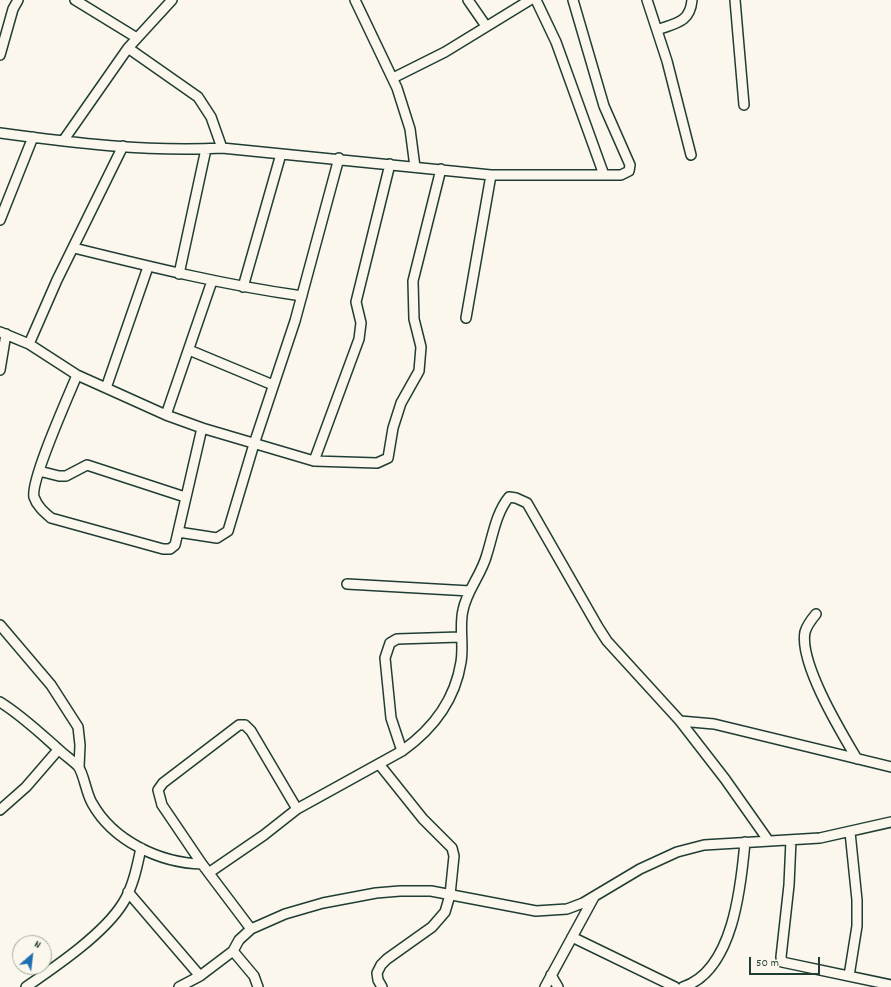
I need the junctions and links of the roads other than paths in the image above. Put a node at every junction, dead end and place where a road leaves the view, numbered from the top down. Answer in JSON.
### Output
{"nodes":[{"id":1,"x":18,"y":0,"type":"edge"},
{"id":2,"x":76,"y":0,"type":"edge"},
{"id":3,"x":172,"y":0,"type":"edge"},
{"id":4,"x":355,"y":0,"type":"edge"},
{"id":5,"x":468,"y":0,"type":"edge"},
{"id":6,"x":530,"y":0,"type":"edge"},
{"id":7,"x":536,"y":0,"type":"edge"},
{"id":8,"x":572,"y":0,"type":"edge"},
{"id":9,"x":647,"y":0,"type":"edge"},
{"id":10,"x":692,"y":0,"type":"edge"},
{"id":11,"x":734,"y":0,"type":"edge"},
{"id":12,"x":486,"y":26,"type":"junction"},
{"id":13,"x":657,"y":30,"type":"junction"},
{"id":14,"x":137,"y":38,"type":"junction"},
{"id":15,"x":128,"y":48,"type":"junction"},
{"id":16,"x":0,"y":55,"type":"edge"},
{"id":17,"x":393,"y":78,"type":"junction"},
{"id":18,"x":744,"y":105,"type":"dead end"},
{"id":19,"x":0,"y":133,"type":"edge"},
{"id":20,"x":33,"y":137,"type":"junction"},
{"id":21,"x":63,"y":141,"type":"junction"},
{"id":22,"x":123,"y":146,"type":"junction"},
{"id":23,"x":222,"y":148,"type":"junction"},
{"id":24,"x":206,"y":149,"type":"junction"},
{"id":25,"x":281,"y":154,"type":"junction"},
{"id":26,"x":691,"y":155,"type":"dead end"},
{"id":27,"x":339,"y":158,"type":"junction"},
{"id":28,"x":390,"y":164,"type":"junction"},
{"id":29,"x":415,"y":167,"type":"junction"},
{"id":30,"x":441,"y":169,"type":"junction"},
{"id":31,"x":491,"y":175,"type":"junction"},
{"id":32,"x":604,"y":175,"type":"junction"},
{"id":33,"x":0,"y":220,"type":"edge"},
{"id":34,"x":74,"y":248,"type":"junction"},
{"id":35,"x":148,"y":267,"type":"junction"},
{"id":36,"x":179,"y":274,"type":"junction"},
{"id":37,"x":212,"y":281,"type":"junction"},
{"id":38,"x":243,"y":288,"type":"junction"},
{"id":39,"x":302,"y":296,"type":"junction"},
{"id":40,"x":466,"y":318,"type":"dead end"},
{"id":41,"x":3,"y":333,"type":"edge"},
{"id":42,"x":28,"y":344,"type":"junction"},
{"id":43,"x":189,"y":350,"type":"junction"},
{"id":44,"x":0,"y":370,"type":"edge"},
{"id":45,"x":77,"y":375,"type":"junction"},
{"id":46,"x":273,"y":384,"type":"junction"},
{"id":47,"x":106,"y":388,"type":"junction"},
{"id":48,"x":166,"y":414,"type":"junction"},
{"id":49,"x":202,"y":428,"type":"junction"},
{"id":50,"x":254,"y":444,"type":"junction"},
{"id":51,"x":314,"y":461,"type":"junction"},
{"id":52,"x":39,"y":471,"type":"junction"},
{"id":53,"x":185,"y":497,"type":"junction"},
{"id":54,"x":178,"y":532,"type":"junction"},
{"id":55,"x":347,"y":584,"type":"dead end"},
{"id":56,"x":470,"y":591,"type":"junction"},
{"id":57,"x":816,"y":614,"type":"dead end"},
{"id":58,"x":0,"y":625,"type":"edge"},
{"id":59,"x":460,"y":637,"type":"junction"},
{"id":60,"x":0,"y":702,"type":"edge"},
{"id":61,"x":680,"y":721,"type":"junction"},
{"id":62,"x":58,"y":750,"type":"junction"},
{"id":63,"x":402,"y":751,"type":"junction"},
{"id":64,"x":857,"y":759,"type":"junction"},
{"id":65,"x":379,"y":764,"type":"junction"},
{"id":66,"x":79,"y":767,"type":"junction"},
{"id":67,"x":891,"y":767,"type":"edge"},
{"id":68,"x":297,"y":809,"type":"junction"},
{"id":69,"x":0,"y":810,"type":"edge"},
{"id":70,"x":891,"y":822,"type":"edge"},
{"id":71,"x":850,"y":832,"type":"junction"},
{"id":72,"x":768,"y":840,"type":"junction"},
{"id":73,"x":791,"y":840,"type":"junction"},
{"id":74,"x":745,"y":842,"type":"junction"},
{"id":75,"x":141,"y":848,"type":"junction"},
{"id":76,"x":202,"y":864,"type":"junction"},
{"id":77,"x":210,"y":872,"type":"junction"},
{"id":78,"x":128,"y":892,"type":"junction"},
{"id":79,"x":450,"y":895,"type":"junction"},
{"id":80,"x":595,"y":895,"type":"junction"},
{"id":81,"x":251,"y":929,"type":"junction"},
{"id":82,"x":572,"y":937,"type":"junction"},
{"id":83,"x":233,"y":950,"type":"junction"},
{"id":84,"x":551,"y":975,"type":"junction"},
{"id":85,"x":200,"y":976,"type":"junction"},
{"id":86,"x":849,"y":976,"type":"junction"},
{"id":87,"x":891,"y":985,"type":"edge"},
{"id":88,"x":26,"y":987,"type":"edge"},
{"id":89,"x":180,"y":987,"type":"edge"},
{"id":90,"x":258,"y":987,"type":"edge"},
{"id":91,"x":382,"y":987,"type":"edge"},
{"id":92,"x":545,"y":987,"type":"edge"},
{"id":93,"x":558,"y":987,"type":"edge"},
{"id":94,"x":675,"y":987,"type":"edge"},
{"id":95,"x":683,"y":987,"type":"edge"}],
"edges":[{"from":1,"to":16,"type":"street"},
{"from":2,"to":14,"type":"street"},
{"from":3,"to":14,"type":"street"},
{"from":4,"to":17,"type":"street"},
{"from":5,"to":12,"type":"street"},
{"from":6,"to":12,"type":"street"},
{"from":7,"to":32,"type":"street"},
{"from":8,"to":32,"type":"street"},
{"from":9,"to":13,"type":"street"},
{"from":10,"to":13,"type":"street"},
{"from":11,"to":18,"type":"street"},
{"from":12,"to":17,"type":"street"},
{"from":13,"to":26,"type":"street"},
{"from":14,"to":15,"type":"street"},
{"from":15,"to":21,"type":"street"},
{"from":15,"to":23,"type":"street"},
{"from":17,"to":29,"type":"street"},
{"from":19,"to":20,"type":"street"},
{"from":20,"to":21,"type":"street"},
{"from":20,"to":33,"type":"street"},
{"from":21,"to":22,"type":"street"},
{"from":22,"to":24,"type":"street"},
{"from":22,"to":34,"type":"street"},
{"from":23,"to":24,"type":"street"},
{"from":23,"to":25,"type":"street"},
{"from":24,"to":36,"type":"street"},
{"from":25,"to":27,"type":"street"},
{"from":25,"to":38,"type":"street"},
{"from":27,"to":28,"type":"street"},
{"from":27,"to":39,"type":"street"},
{"from":28,"to":29,"type":"street"},
{"from":28,"to":51,"type":"street"},
{"from":29,"to":30,"type":"street"},
{"from":30,"to":31,"type":"street"},
{"from":30,"to":51,"type":"street"},
{"from":31,"to":32,"type":"street"},
{"from":31,"to":40,"type":"street"},
{"from":34,"to":35,"type":"street"},
{"from":34,"to":42,"type":"street"},
{"from":35,"to":36,"type":"street"},
{"from":35,"to":47,"type":"street"},
{"from":36,"to":37,"type":"street"},
{"from":37,"to":38,"type":"street"},
{"from":37,"to":43,"type":"street"},
{"from":38,"to":39,"type":"street"},
{"from":39,"to":46,"type":"street"},
{"from":41,"to":42,"type":"street"},
{"from":41,"to":44,"type":"street"},
{"from":42,"to":45,"type":"street"},
{"from":43,"to":46,"type":"street"},
{"from":43,"to":48,"type":"street"},
{"from":45,"to":47,"type":"street"},
{"from":45,"to":52,"type":"street"},
{"from":46,"to":50,"type":"street"},
{"from":47,"to":48,"type":"street"},
{"from":48,"to":49,"type":"street"},
{"from":49,"to":50,"type":"street"},
{"from":49,"to":53,"type":"street"},
{"from":50,"to":51,"type":"street"},
{"from":50,"to":54,"type":"street"},
{"from":52,"to":53,"type":"street"},
{"from":52,"to":54,"type":"street"},
{"from":53,"to":54,"type":"street"},
{"from":55,"to":56,"type":"street"},
{"from":56,"to":59,"type":"street"},
{"from":56,"to":61,"type":"street"},
{"from":57,"to":64,"type":"street"},
{"from":58,"to":66,"type":"street"},
{"from":59,"to":63,"type":"street"},
{"from":59,"to":63,"type":"street"},
{"from":60,"to":62,"type":"street"},
{"from":61,"to":64,"type":"street"},
{"from":61,"to":72,"type":"street"},
{"from":62,"to":66,"type":"street"},
{"from":62,"to":69,"type":"street"},
{"from":63,"to":65,"type":"street"},
{"from":64,"to":67,"type":"street"},
{"from":65,"to":68,"type":"street"},
{"from":65,"to":79,"type":"street"},
{"from":66,"to":75,"type":"street"},
{"from":68,"to":76,"type":"street"},
{"from":68,"to":77,"type":"street"},
{"from":70,"to":71,"type":"street"},
{"from":71,"to":73,"type":"street"},
{"from":71,"to":86,"type":"street"},
{"from":72,"to":73,"type":"street"},
{"from":72,"to":74,"type":"street"},
{"from":73,"to":86,"type":"street"},
{"from":74,"to":80,"type":"street"},
{"from":74,"to":95,"type":"street"},
{"from":75,"to":76,"type":"street"},
{"from":75,"to":78,"type":"street"},
{"from":76,"to":77,"type":"street"},
{"from":77,"to":81,"type":"street"},
{"from":78,"to":85,"type":"street"},
{"from":78,"to":88,"type":"street"},
{"from":79,"to":80,"type":"street"},
{"from":79,"to":81,"type":"street"},
{"from":79,"to":91,"type":"street"},
{"from":80,"to":82,"type":"street"},
{"from":81,"to":83,"type":"street"},
{"from":82,"to":84,"type":"street"},
{"from":82,"to":94,"type":"street"},
{"from":83,"to":85,"type":"street"},
{"from":83,"to":90,"type":"street"},
{"from":84,"to":92,"type":"street"},
{"from":84,"to":93,"type":"street"},
{"from":85,"to":89,"type":"street"},
{"from":86,"to":87,"type":"street"}]}
